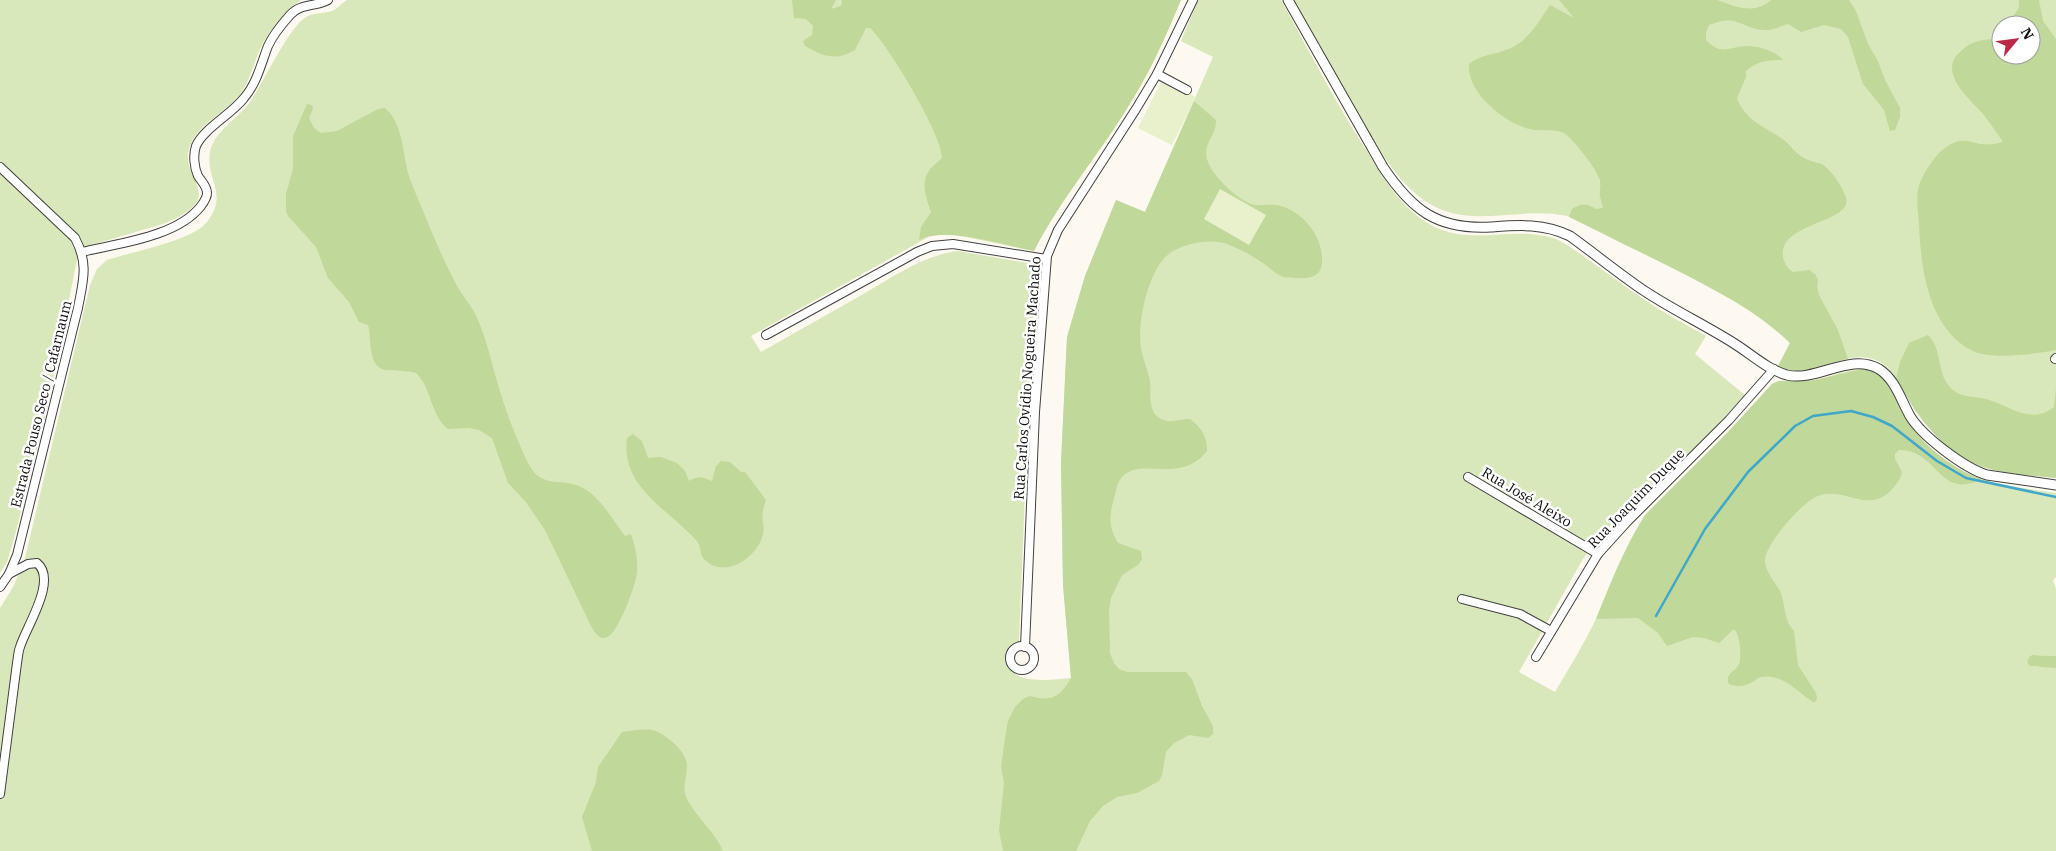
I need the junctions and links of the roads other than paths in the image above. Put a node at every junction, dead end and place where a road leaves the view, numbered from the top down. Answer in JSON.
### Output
{"nodes":[{"id":1,"x":328,"y":0,"type":"edge"},
{"id":2,"x":1193,"y":0,"type":"edge"},
{"id":3,"x":1288,"y":0,"type":"edge"},
{"id":4,"x":1156,"y":74,"type":"junction"},
{"id":5,"x":1187,"y":90,"type":"dead end"},
{"id":6,"x":0,"y":167,"type":"edge"},
{"id":7,"x":82,"y":252,"type":"junction"},
{"id":8,"x":1046,"y":259,"type":"junction"},
{"id":9,"x":766,"y":335,"type":"dead end"},
{"id":10,"x":1774,"y":369,"type":"junction"},
{"id":11,"x":1468,"y":477,"type":"dead end"},
{"id":12,"x":2056,"y":485,"type":"edge"},
{"id":13,"x":1598,"y":554,"type":"junction"},
{"id":14,"x":9,"y":574,"type":"junction"},
{"id":15,"x":0,"y":587,"type":"edge"},
{"id":16,"x":1462,"y":598,"type":"dead end"},
{"id":17,"x":1551,"y":631,"type":"junction"},
{"id":18,"x":1026,"y":647,"type":"dead end"},
{"id":19,"x":1536,"y":657,"type":"dead end"},
{"id":20,"x":0,"y":794,"type":"edge"}],
"edges":[{"from":1,"to":7,"type":"street"},
{"from":2,"to":4,"type":"street","name":"Rua Carlos Ovídio Nogueira Machado"},
{"from":3,"to":10,"type":"street"},
{"from":4,"to":5,"type":"street"},
{"from":4,"to":8,"type":"street","name":"Rua Carlos Ovídio Nogueira Machado"},
{"from":6,"to":7,"type":"street"},
{"from":7,"to":14,"type":"street","name":"Estrada Pouso Seco / Cafarnaum"},
{"from":8,"to":9,"type":"street"},
{"from":8,"to":18,"type":"street","name":"Rua Carlos Ovídio Nogueira Machado"},
{"from":10,"to":12,"type":"street"},
{"from":10,"to":13,"type":"street","name":"Rua Joaquim Duque"},
{"from":11,"to":13,"type":"street","name":"Rua José Aleixo"},
{"from":13,"to":17,"type":"street","name":"Rua Joaquim Duque"},
{"from":14,"to":15,"type":"street","name":"Estrada Pouso Seco / Cafarnaum"},
{"from":14,"to":20,"type":"street"},
{"from":16,"to":17,"type":"street"},
{"from":17,"to":19,"type":"street","name":"Rua Joaquim Duque"}]}
